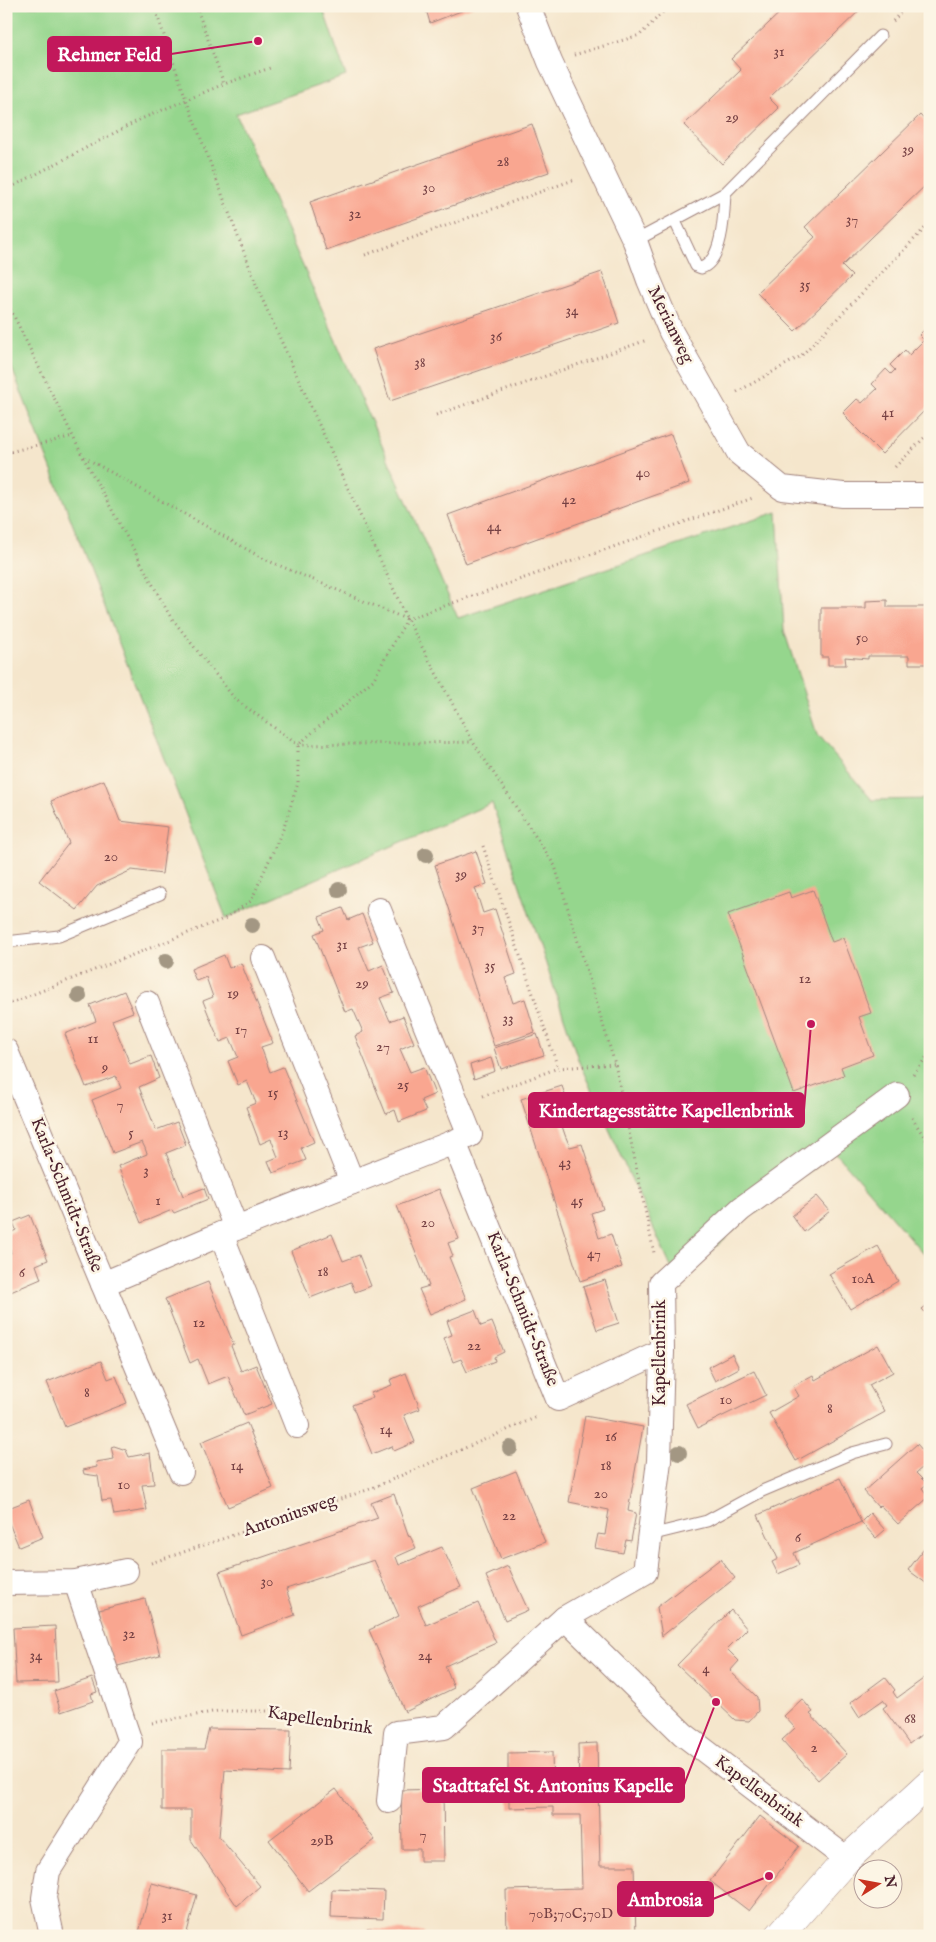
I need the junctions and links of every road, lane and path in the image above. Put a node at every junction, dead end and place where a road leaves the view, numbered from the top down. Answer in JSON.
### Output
{"nodes":[{"id":1,"x":154,"y":6,"type":"edge"},
{"id":2,"x":196,"y":6,"type":"edge"},
{"id":3,"x":528,"y":6,"type":"edge"},
{"id":4,"x":669,"y":6,"type":"edge"},
{"id":5,"x":919,"y":6,"type":"edge"},
{"id":6,"x":930,"y":21,"type":"edge"},
{"id":7,"x":880,"y":36,"type":"dead end"},
{"id":8,"x":550,"y":62,"type":"junction"},
{"id":9,"x":270,"y":68,"type":"dead end"},
{"id":10,"x":224,"y":84,"type":"junction"},
{"id":11,"x":186,"y":100,"type":"junction"},
{"id":12,"x":600,"y":171,"type":"junction"},
{"id":13,"x":6,"y":190,"type":"edge"},
{"id":14,"x":725,"y":193,"type":"junction"},
{"id":15,"x":675,"y":221,"type":"junction"},
{"id":16,"x":930,"y":223,"type":"edge"},
{"id":17,"x":634,"y":241,"type":"junction"},
{"id":18,"x":366,"y":255,"type":"dead end"},
{"id":19,"x":6,"y":300,"type":"edge"},
{"id":20,"x":671,"y":332,"type":"junction"},
{"id":21,"x":712,"y":406,"type":"junction"},
{"id":22,"x":436,"y":415,"type":"dead end"},
{"id":23,"x":930,"y":432,"type":"edge"},
{"id":24,"x":72,"y":436,"type":"junction"},
{"id":25,"x":6,"y":453,"type":"edge"},
{"id":26,"x":83,"y":457,"type":"junction"},
{"id":27,"x":782,"y":488,"type":"junction"},
{"id":28,"x":868,"y":495,"type":"junction"},
{"id":29,"x":930,"y":495,"type":"edge"},
{"id":30,"x":407,"y":619,"type":"junction"},
{"id":31,"x":473,"y":742,"type":"junction"},
{"id":32,"x":298,"y":745,"type":"junction"},
{"id":33,"x":483,"y":846,"type":"dead end"},
{"id":34,"x":160,"y":894,"type":"dead end"},
{"id":35,"x":379,"y":910,"type":"dead end"},
{"id":36,"x":6,"y":942,"type":"edge"},
{"id":37,"x":263,"y":958,"type":"dead end"},
{"id":38,"x":147,"y":1003,"type":"dead end"},
{"id":39,"x":6,"y":1004,"type":"edge"},
{"id":40,"x":6,"y":1051,"type":"edge"},
{"id":41,"x":615,"y":1064,"type":"junction"},
{"id":42,"x":558,"y":1068,"type":"junction"},
{"id":43,"x":897,"y":1095,"type":"joint"},
{"id":44,"x":458,"y":1106,"type":"junction"},
{"id":45,"x":454,"y":1142,"type":"junction"},
{"id":46,"x":930,"y":1146,"type":"edge"},
{"id":47,"x":352,"y":1182,"type":"junction"},
{"id":48,"x":228,"y":1231,"type":"junction"},
{"id":49,"x":660,"y":1283,"type":"junction"},
{"id":50,"x":103,"y":1284,"type":"junction"},
{"id":51,"x":662,"y":1351,"type":"junction"},
{"id":52,"x":558,"y":1399,"type":"junction"},
{"id":53,"x":297,"y":1426,"type":"dead end"},
{"id":54,"x":886,"y":1444,"type":"dead end"},
{"id":55,"x":181,"y":1472,"type":"dead end"},
{"id":56,"x":650,"y":1535,"type":"junction"},
{"id":57,"x":126,"y":1571,"type":"joint"},
{"id":58,"x":76,"y":1582,"type":"junction"},
{"id":59,"x":6,"y":1583,"type":"edge"},
{"id":60,"x":564,"y":1618,"type":"junction"},
{"id":61,"x":125,"y":1728,"type":"junction"},
{"id":62,"x":396,"y":1733,"type":"junction"},
{"id":63,"x":930,"y":1783,"type":"edge"},
{"id":64,"x":389,"y":1801,"type":"dead end"},
{"id":65,"x":847,"y":1859,"type":"junction"},
{"id":66,"x":52,"y":1936,"type":"edge"},
{"id":67,"x":779,"y":1936,"type":"edge"}],
"edges":[{"from":1,"to":11,"type":"path"},
{"from":2,"to":10,"type":"path"},
{"from":3,"to":8,"type":"street","name":"Merianweg"},
{"from":4,"to":8,"type":"path"},
{"from":5,"to":6,"type":"path"},
{"from":7,"to":14,"type":"lane"},
{"from":8,"to":12,"type":"street","name":"Merianweg"},
{"from":9,"to":10,"type":"path"},
{"from":10,"to":11,"type":"path"},
{"from":11,"to":13,"type":"path"},
{"from":11,"to":30,"type":"path"},
{"from":12,"to":17,"type":"street","name":"Merianweg"},
{"from":12,"to":18,"type":"path"},
{"from":14,"to":15,"type":"lane"},
{"from":14,"to":15,"type":"lane"},
{"from":15,"to":17,"type":"lane"},
{"from":16,"to":21,"type":"path"},
{"from":17,"to":20,"type":"street","name":"Merianweg"},
{"from":19,"to":24,"type":"path"},
{"from":20,"to":21,"type":"street","name":"Merianweg"},
{"from":20,"to":22,"type":"path"},
{"from":21,"to":27,"type":"street","name":"Merianweg"},
{"from":23,"to":28,"type":"path"},
{"from":24,"to":25,"type":"path"},
{"from":24,"to":26,"type":"path"},
{"from":26,"to":30,"type":"path"},
{"from":26,"to":32,"type":"path"},
{"from":27,"to":28,"type":"street"},
{"from":27,"to":30,"type":"path"},
{"from":28,"to":29,"type":"street"},
{"from":30,"to":31,"type":"path"},
{"from":30,"to":32,"type":"path"},
{"from":31,"to":32,"type":"path"},
{"from":31,"to":41,"type":"path"},
{"from":32,"to":39,"type":"path"},
{"from":33,"to":42,"type":"path"},
{"from":34,"to":36,"type":"lane"},
{"from":35,"to":44,"type":"street","name":"Karla-Schmidt-Straße"},
{"from":37,"to":47,"type":"street"},
{"from":38,"to":48,"type":"street"},
{"from":40,"to":50,"type":"street","name":"Karla-Schmidt-Straße"},
{"from":41,"to":42,"type":"path"},
{"from":41,"to":49,"type":"path"},
{"from":42,"to":44,"type":"path"},
{"from":43,"to":46,"type":"path"},
{"from":43,"to":49,"type":"street","name":"Kapellenbrink"},
{"from":44,"to":45,"type":"street","name":"Karla-Schmidt-Straße"},
{"from":45,"to":47,"type":"street","name":"Karla-Schmidt-Straße"},
{"from":45,"to":52,"type":"street","name":"Karla-Schmidt-Straße"},
{"from":47,"to":48,"type":"street","name":"Karla-Schmidt-Straße"},
{"from":48,"to":50,"type":"street","name":"Karla-Schmidt-Straße"},
{"from":48,"to":53,"type":"street"},
{"from":49,"to":51,"type":"street","name":"Kapellenbrink"},
{"from":50,"to":55,"type":"street","name":"Karla-Schmidt-Straße"},
{"from":51,"to":52,"type":"street","name":"Karla-Schmidt-Straße"},
{"from":51,"to":56,"type":"street","name":"Kapellenbrink"},
{"from":52,"to":57,"type":"path","name":"Antoniusweg"},
{"from":54,"to":56,"type":"lane"},
{"from":56,"to":60,"type":"street","name":"Kapellenbrink"},
{"from":57,"to":58,"type":"street"},
{"from":58,"to":59,"type":"street"},
{"from":58,"to":61,"type":"street"},
{"from":60,"to":62,"type":"street","name":"Kapellenbrink"},
{"from":60,"to":65,"type":"street","name":"Kapellenbrink"},
{"from":61,"to":62,"type":"path","name":"Kapellenbrink"},
{"from":61,"to":66,"type":"street"},
{"from":62,"to":64,"type":"street","name":"Kapellenbrink"},
{"from":63,"to":65,"type":"street"},
{"from":65,"to":67,"type":"street"}]}
